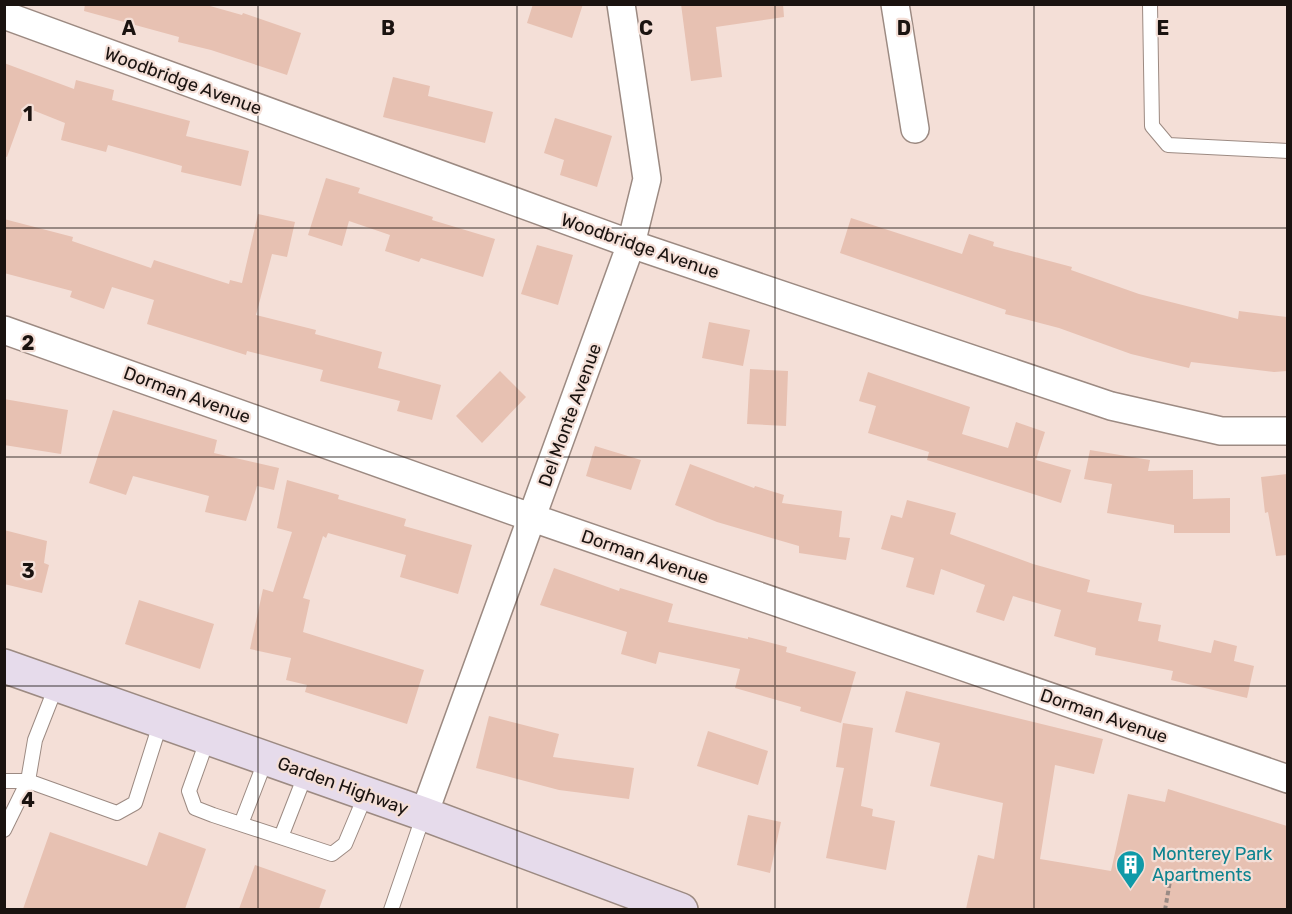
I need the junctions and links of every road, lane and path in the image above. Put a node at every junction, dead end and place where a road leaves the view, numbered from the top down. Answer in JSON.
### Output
{"nodes":[{"id":1,"x":621,"y":4,"type":"edge"},
{"id":2,"x":895,"y":4,"type":"edge"},
{"id":3,"x":1150,"y":4,"type":"edge"},
{"id":4,"x":4,"y":15,"type":"edge"},
{"id":5,"x":915,"y":129,"type":"dead end"},
{"id":6,"x":1287,"y":151,"type":"edge"},
{"id":7,"x":631,"y":244,"type":"junction"},
{"id":8,"x":4,"y":330,"type":"edge"},
{"id":9,"x":1287,"y":430,"type":"edge"},
{"id":10,"x":533,"y":518,"type":"junction"},
{"id":11,"x":4,"y":666,"type":"edge"},
{"id":12,"x":57,"y":684,"type":"junction"},
{"id":13,"x":160,"y":721,"type":"junction"},
{"id":14,"x":208,"y":738,"type":"junction"},
{"id":15,"x":266,"y":758,"type":"junction"},
{"id":16,"x":306,"y":773,"type":"junction"},
{"id":17,"x":1287,"y":779,"type":"edge"},
{"id":18,"x":4,"y":780,"type":"edge"},
{"id":19,"x":28,"y":781,"type":"junction"},
{"id":20,"x":366,"y":794,"type":"junction"},
{"id":21,"x":424,"y":814,"type":"junction"},
{"id":22,"x":241,"y":824,"type":"junction"},
{"id":23,"x":4,"y":830,"type":"edge"},
{"id":24,"x":281,"y":837,"type":"junction"},
{"id":25,"x":1170,"y":881,"type":"dead end"},
{"id":26,"x":391,"y":909,"type":"edge"},
{"id":27,"x":681,"y":909,"type":"edge"},
{"id":28,"x":1165,"y":909,"type":"edge"}],
"edges":[{"from":1,"to":7,"type":"street","name":"Del Monte Avenue"},
{"from":2,"to":5,"type":"street"},
{"from":3,"to":6,"type":"lane"},
{"from":4,"to":7,"type":"street","name":"Woodbridge Avenue"},
{"from":7,"to":9,"type":"street","name":"Woodbridge Avenue"},
{"from":7,"to":10,"type":"street","name":"Del Monte Avenue"},
{"from":8,"to":10,"type":"street","name":"Dorman Avenue"},
{"from":10,"to":17,"type":"street","name":"Dorman Avenue"},
{"from":10,"to":21,"type":"street","name":"Del Monte Avenue"},
{"from":11,"to":12,"type":"main road","name":"Garden Highway"},
{"from":12,"to":13,"type":"main road","name":"Garden Highway"},
{"from":12,"to":19,"type":"lane"},
{"from":13,"to":14,"type":"main road","name":"Garden Highway"},
{"from":13,"to":19,"type":"lane"},
{"from":14,"to":15,"type":"main road","name":"Garden Highway"},
{"from":14,"to":22,"type":"lane"},
{"from":15,"to":16,"type":"main road","name":"Garden Highway"},
{"from":15,"to":22,"type":"lane"},
{"from":16,"to":20,"type":"main road","name":"Garden Highway"},
{"from":16,"to":24,"type":"lane"},
{"from":18,"to":19,"type":"lane"},
{"from":19,"to":23,"type":"lane"},
{"from":20,"to":21,"type":"main road","name":"Garden Highway"},
{"from":20,"to":24,"type":"lane"},
{"from":21,"to":26,"type":"lane"},
{"from":21,"to":27,"type":"main road","name":"Garden Highway"},
{"from":22,"to":24,"type":"lane"},
{"from":25,"to":28,"type":"path"}]}
